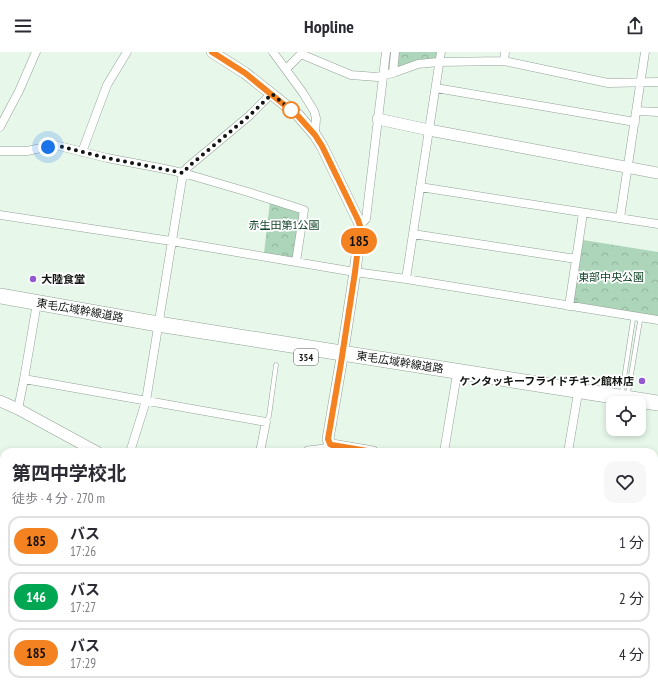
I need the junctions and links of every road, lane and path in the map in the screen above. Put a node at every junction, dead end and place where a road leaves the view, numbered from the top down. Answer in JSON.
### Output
{"nodes":[{"id":1,"x":36,"y":52,"type":"edge"},
{"id":2,"x":127,"y":52,"type":"edge"},
{"id":3,"x":212,"y":52,"type":"edge"},
{"id":4,"x":273,"y":52,"type":"edge"},
{"id":5,"x":386,"y":52,"type":"edge"},
{"id":6,"x":395,"y":52,"type":"edge"},
{"id":7,"x":441,"y":52,"type":"edge"},
{"id":8,"x":506,"y":52,"type":"edge"},
{"id":9,"x":645,"y":52,"type":"edge"},
{"id":10,"x":299,"y":53,"type":"edge"},
{"id":11,"x":504,"y":61,"type":"junction"},
{"id":12,"x":440,"y":62,"type":"junction"},
{"id":13,"x":286,"y":69,"type":"junction"},
{"id":14,"x":393,"y":74,"type":"junction"},
{"id":15,"x":383,"y":76,"type":"junction"},
{"id":16,"x":658,"y":82,"type":"edge"},
{"id":17,"x":641,"y":83,"type":"junction"},
{"id":18,"x":436,"y":88,"type":"junction"},
{"id":19,"x":272,"y":94,"type":"junction"},
{"id":20,"x":637,"y":111,"type":"junction"},
{"id":21,"x":658,"y":112,"type":"edge"},
{"id":22,"x":378,"y":119,"type":"junction"},
{"id":23,"x":635,"y":122,"type":"junction"},
{"id":24,"x":0,"y":127,"type":"edge"},
{"id":25,"x":429,"y":130,"type":"junction"},
{"id":26,"x":315,"y":135,"type":"junction"},
{"id":27,"x":0,"y":151,"type":"edge"},
{"id":28,"x":82,"y":152,"type":"junction"},
{"id":29,"x":628,"y":168,"type":"junction"},
{"id":30,"x":183,"y":173,"type":"junction"},
{"id":31,"x":658,"y":173,"type":"edge"},
{"id":32,"x":420,"y":187,"type":"junction"},
{"id":33,"x":583,"y":213,"type":"junction"},
{"id":34,"x":0,"y":215,"type":"edge"},
{"id":35,"x":620,"y":218,"type":"junction"},
{"id":36,"x":658,"y":224,"type":"edge"},
{"id":37,"x":360,"y":226,"type":"junction"},
{"id":38,"x":413,"y":234,"type":"junction"},
{"id":39,"x":171,"y":242,"type":"junction"},
{"id":40,"x":576,"y":259,"type":"junction"},
{"id":41,"x":296,"y":262,"type":"junction"},
{"id":42,"x":355,"y":272,"type":"junction"},
{"id":43,"x":406,"y":279,"type":"junction"},
{"id":44,"x":0,"y":296,"type":"edge"},
{"id":45,"x":0,"y":305,"type":"edge"},
{"id":46,"x":569,"y":306,"type":"junction"},
{"id":47,"x":36,"y":307,"type":"junction"},
{"id":48,"x":637,"y":317,"type":"junction"},
{"id":49,"x":658,"y":320,"type":"edge"},
{"id":50,"x":157,"y":328,"type":"junction"},
{"id":51,"x":342,"y":358,"type":"junction"},
{"id":52,"x":276,"y":366,"type":"dead end"},
{"id":53,"x":24,"y":380,"type":"junction"},
{"id":54,"x":456,"y":380,"type":"junction"},
{"id":55,"x":625,"y":396,"type":"edge"},
{"id":56,"x":577,"y":399,"type":"junction"},
{"id":57,"x":606,"y":399,"type":"edge"},
{"id":58,"x":606,"y":400,"type":"edge"},
{"id":59,"x":0,"y":401,"type":"edge"},
{"id":60,"x":146,"y":401,"type":"junction"},
{"id":61,"x":646,"y":402,"type":"edge"},
{"id":62,"x":658,"y":403,"type":"edge"},
{"id":63,"x":18,"y":409,"type":"junction"},
{"id":64,"x":646,"y":410,"type":"edge"},
{"id":65,"x":658,"y":412,"type":"edge"},
{"id":66,"x":266,"y":422,"type":"junction"},
{"id":67,"x":332,"y":445,"type":"junction"},
{"id":68,"x":90,"y":448,"type":"edge"},
{"id":69,"x":131,"y":448,"type":"edge"},
{"id":70,"x":261,"y":448,"type":"edge"},
{"id":71,"x":328,"y":448,"type":"edge"},
{"id":72,"x":347,"y":448,"type":"edge"},
{"id":73,"x":445,"y":448,"type":"edge"},
{"id":74,"x":569,"y":448,"type":"edge"}],
"edges":[{"from":1,"to":24,"type":"street"},
{"from":2,"to":28,"type":"street"},
{"from":3,"to":19,"type":"main road"},
{"from":4,"to":13,"type":"street"},
{"from":5,"to":15,"type":"street"},
{"from":6,"to":14,"type":"street"},
{"from":7,"to":12,"type":"street"},
{"from":8,"to":11,"type":"street"},
{"from":9,"to":17,"type":"street"},
{"from":10,"to":13,"type":"street"},
{"from":10,"to":15,"type":"street"},
{"from":11,"to":12,"type":"street"},
{"from":11,"to":17,"type":"street"},
{"from":12,"to":14,"type":"street"},
{"from":12,"to":18,"type":"street"},
{"from":13,"to":26,"type":"street"},
{"from":14,"to":15,"type":"street"},
{"from":15,"to":22,"type":"street"},
{"from":16,"to":17,"type":"street"},
{"from":17,"to":20,"type":"street"},
{"from":18,"to":23,"type":"street"},
{"from":18,"to":25,"type":"street"},
{"from":19,"to":26,"type":"main road"},
{"from":19,"to":30,"type":"street"},
{"from":20,"to":21,"type":"street"},
{"from":20,"to":23,"type":"street"},
{"from":22,"to":25,"type":"main road"},
{"from":22,"to":37,"type":"street"},
{"from":23,"to":29,"type":"street"},
{"from":25,"to":29,"type":"main road"},
{"from":25,"to":32,"type":"street"},
{"from":26,"to":37,"type":"main road"},
{"from":27,"to":28,"type":"street"},
{"from":28,"to":30,"type":"street"},
{"from":29,"to":31,"type":"main road"},
{"from":29,"to":35,"type":"street"},
{"from":30,"to":39,"type":"street"},
{"from":30,"to":41,"type":"street"},
{"from":32,"to":33,"type":"street"},
{"from":32,"to":38,"type":"street"},
{"from":33,"to":35,"type":"street"},
{"from":33,"to":40,"type":"street"},
{"from":34,"to":39,"type":"street"},
{"from":35,"to":36,"type":"street"},
{"from":37,"to":42,"type":"main road"},
{"from":38,"to":40,"type":"street"},
{"from":38,"to":43,"type":"street"},
{"from":39,"to":41,"type":"street"},
{"from":39,"to":50,"type":"street"},
{"from":40,"to":46,"type":"street"},
{"from":41,"to":42,"type":"street"},
{"from":42,"to":43,"type":"street"},
{"from":42,"to":51,"type":"main road"},
{"from":43,"to":46,"type":"street"},
{"from":44,"to":47,"type":"highway","name":"東毛広域幹線道路","number":"354"},
{"from":45,"to":47,"type":"highway","name":"東毛広域幹線道路","number":"354"},
{"from":46,"to":48,"type":"street"},
{"from":47,"to":50,"type":"highway","name":"東毛広域幹線道路","number":"354"},
{"from":47,"to":53,"type":"street"},
{"from":48,"to":49,"type":"street"},
{"from":48,"to":55,"type":"lane"},
{"from":50,"to":51,"type":"highway","name":"東毛広域幹線道路","number":"354"},
{"from":50,"to":60,"type":"street"},
{"from":51,"to":54,"type":"highway","name":"東毛広域幹線道路","number":"354"},
{"from":51,"to":57,"type":"highway","name":"東毛広域幹線道路","number":"354"},
{"from":51,"to":67,"type":"main road"},
{"from":52,"to":66,"type":"lane"},
{"from":53,"to":60,"type":"street"},
{"from":53,"to":63,"type":"street"},
{"from":54,"to":56,"type":"highway","name":"東毛広域幹線道路","number":"354"},
{"from":54,"to":73,"type":"street"},
{"from":56,"to":58,"type":"highway","name":"東毛広域幹線道路","number":"354"},
{"from":56,"to":74,"type":"street"},
{"from":59,"to":63,"type":"main road"},
{"from":60,"to":66,"type":"street"},
{"from":60,"to":69,"type":"street"},
{"from":61,"to":62,"type":"highway","name":"東毛広域幹線道路","number":"354"},
{"from":63,"to":68,"type":"main road"},
{"from":64,"to":65,"type":"highway"},
{"from":66,"to":70,"type":"street"},
{"from":67,"to":71,"type":"main road"},
{"from":67,"to":72,"type":"main road"}]}
